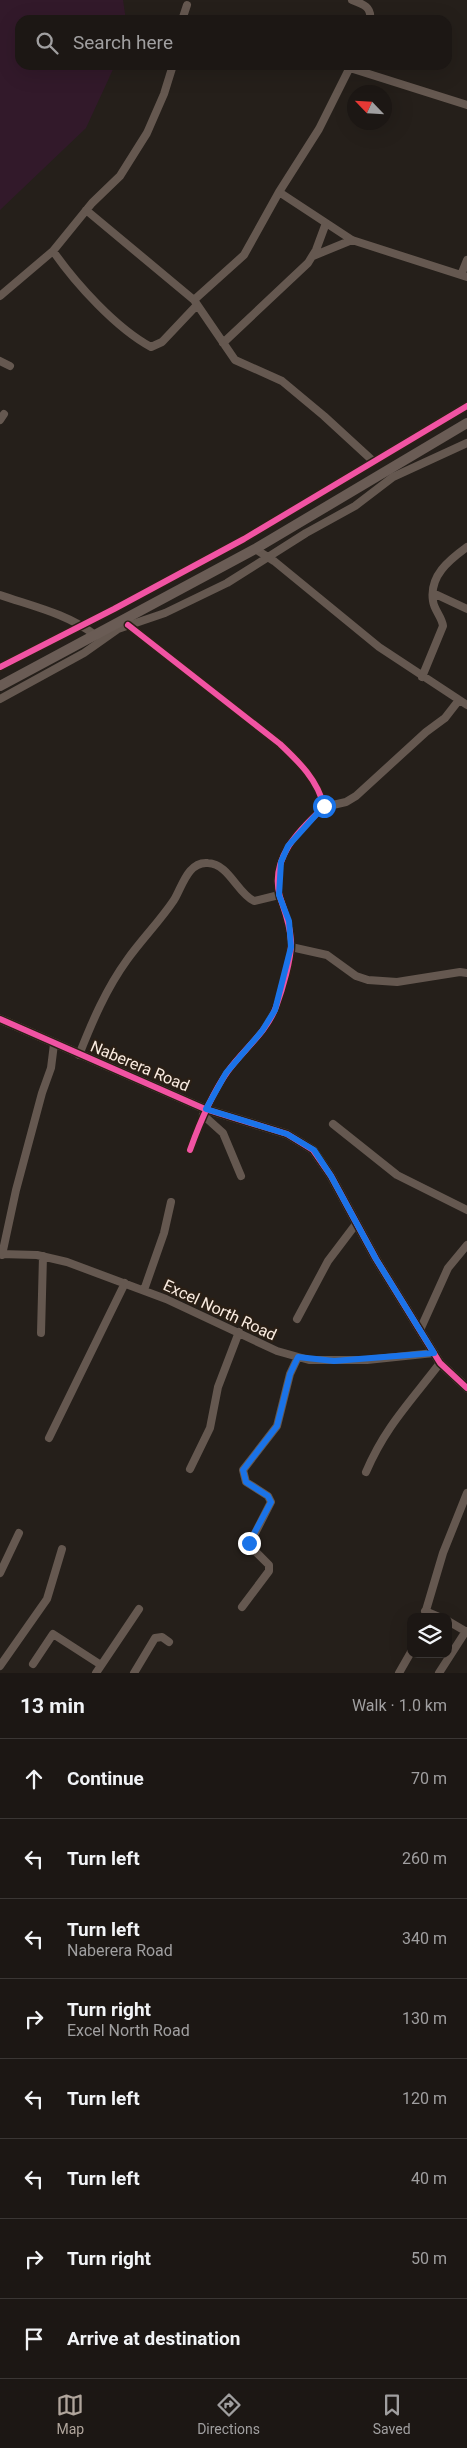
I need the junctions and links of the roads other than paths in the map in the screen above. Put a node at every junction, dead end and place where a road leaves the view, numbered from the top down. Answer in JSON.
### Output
{"nodes":[{"id":1,"x":352,"y":0,"type":"edge"},
{"id":2,"x":187,"y":5,"type":"dead end"},
{"id":3,"x":184,"y":15,"type":"edge"},
{"id":4,"x":371,"y":15,"type":"edge"},
{"id":5,"x":171,"y":70,"type":"edge"},
{"id":6,"x":349,"y":70,"type":"edge"},
{"id":7,"x":363,"y":70,"type":"edge"},
{"id":8,"x":467,"y":104,"type":"edge"},
{"id":9,"x":279,"y":192,"type":"junction"},
{"id":10,"x":86,"y":210,"type":"junction"},
{"id":11,"x":326,"y":223,"type":"junction"},
{"id":12,"x":352,"y":240,"type":"junction"},
{"id":13,"x":53,"y":251,"type":"junction"},
{"id":14,"x":313,"y":256,"type":"junction"},
{"id":15,"x":467,"y":260,"type":"edge"},
{"id":16,"x":464,"y":276,"type":"edge"},
{"id":17,"x":0,"y":296,"type":"edge"},
{"id":18,"x":196,"y":302,"type":"junction"},
{"id":19,"x":223,"y":343,"type":"junction"},
{"id":20,"x":0,"y":361,"type":"edge"},
{"id":21,"x":10,"y":366,"type":"dead end"},
{"id":22,"x":467,"y":406,"type":"edge"},
{"id":23,"x":467,"y":423,"type":"edge"},
{"id":24,"x":467,"y":443,"type":"edge"},
{"id":25,"x":373,"y":461,"type":"junction"},
{"id":26,"x":467,"y":547,"type":"edge"},
{"id":27,"x":255,"y":549,"type":"junction"},
{"id":28,"x":269,"y":558,"type":"junction"},
{"id":29,"x":433,"y":593,"type":"junction"},
{"id":30,"x":0,"y":595,"type":"edge"},
{"id":31,"x":467,"y":609,"type":"edge"},
{"id":32,"x":83,"y":625,"type":"junction"},
{"id":33,"x":128,"y":626,"type":"junction"},
{"id":34,"x":95,"y":635,"type":"junction"},
{"id":35,"x":0,"y":667,"type":"edge"},
{"id":36,"x":422,"y":677,"type":"junction"},
{"id":37,"x":0,"y":686,"type":"edge"},
{"id":38,"x":0,"y":699,"type":"edge"},
{"id":39,"x":459,"y":700,"type":"junction"},
{"id":40,"x":467,"y":705,"type":"edge"},
{"id":41,"x":324,"y":806,"type":"junction"},
{"id":42,"x":279,"y":895,"type":"junction"},
{"id":43,"x":291,"y":947,"type":"junction"},
{"id":44,"x":467,"y":973,"type":"edge"},
{"id":45,"x":0,"y":1019,"type":"edge"},
{"id":46,"x":54,"y":1044,"type":"junction"},
{"id":47,"x":79,"y":1055,"type":"junction"},
{"id":48,"x":204,"y":1112,"type":"junction"},
{"id":49,"x":334,"y":1124,"type":"dead end"},
{"id":50,"x":190,"y":1150,"type":"dead end"},
{"id":51,"x":241,"y":1176,"type":"dead end"},
{"id":52,"x":171,"y":1202,"type":"dead end"},
{"id":53,"x":467,"y":1210,"type":"edge"},
{"id":54,"x":356,"y":1224,"type":"junction"},
{"id":55,"x":467,"y":1245,"type":"edge"},
{"id":56,"x":1,"y":1254,"type":"edge"},
{"id":57,"x":43,"y":1256,"type":"junction"},
{"id":58,"x":125,"y":1283,"type":"junction"},
{"id":59,"x":144,"y":1290,"type":"junction"},
{"id":60,"x":298,"y":1319,"type":"dead end"},
{"id":61,"x":420,"y":1330,"type":"junction"},
{"id":62,"x":239,"y":1332,"type":"junction"},
{"id":63,"x":41,"y":1333,"type":"dead end"},
{"id":64,"x":434,"y":1353,"type":"junction"},
{"id":65,"x":298,"y":1357,"type":"junction"},
{"id":66,"x":440,"y":1363,"type":"junction"},
{"id":67,"x":467,"y":1388,"type":"edge"},
{"id":68,"x":49,"y":1438,"type":"dead end"},
{"id":69,"x":190,"y":1469,"type":"dead end"},
{"id":70,"x":366,"y":1472,"type":"dead end"},
{"id":71,"x":467,"y":1492,"type":"edge"},
{"id":72,"x":19,"y":1533,"type":"dead end"},
{"id":73,"x":62,"y":1549,"type":"dead end"},
{"id":74,"x":0,"y":1573,"type":"edge"},
{"id":75,"x":242,"y":1607,"type":"dead end"},
{"id":76,"x":139,"y":1609,"type":"dead end"},
{"id":77,"x":424,"y":1613,"type":"edge"},
{"id":78,"x":452,"y":1622,"type":"edge"},
{"id":79,"x":466,"y":1631,"type":"edge"},
{"id":80,"x":169,"y":1642,"type":"dead end"},
{"id":81,"x":408,"y":1658,"type":"edge"},
{"id":82,"x":32,"y":1664,"type":"dead end"},
{"id":83,"x":101,"y":1665,"type":"junction"},
{"id":84,"x":0,"y":1666,"type":"edge"},
{"id":85,"x":96,"y":1673,"type":"edge"},
{"id":86,"x":134,"y":1673,"type":"edge"},
{"id":87,"x":399,"y":1673,"type":"edge"},
{"id":88,"x":439,"y":1673,"type":"edge"}],
"edges":[{"from":1,"to":4,"type":"street"},
{"from":2,"to":3,"type":"street"},
{"from":5,"to":10,"type":"street"},
{"from":6,"to":9,"type":"street"},
{"from":7,"to":8,"type":"street"},
{"from":9,"to":11,"type":"street"},
{"from":9,"to":18,"type":"street"},
{"from":10,"to":13,"type":"street"},
{"from":10,"to":18,"type":"street"},
{"from":11,"to":12,"type":"street"},
{"from":11,"to":14,"type":"street"},
{"from":12,"to":14,"type":"street"},
{"from":12,"to":16,"type":"street"},
{"from":13,"to":17,"type":"street"},
{"from":13,"to":18,"type":"street"},
{"from":14,"to":19,"type":"street"},
{"from":15,"to":16,"type":"street"},
{"from":18,"to":19,"type":"street"},
{"from":19,"to":25,"type":"street"},
{"from":20,"to":21,"type":"street"},
{"from":22,"to":25,"type":"street"},
{"from":23,"to":27,"type":"main road"},
{"from":24,"to":28,"type":"street"},
{"from":25,"to":32,"type":"street"},
{"from":26,"to":29,"type":"street"},
{"from":27,"to":28,"type":"street"},
{"from":27,"to":34,"type":"main road"},
{"from":28,"to":33,"type":"street"},
{"from":28,"to":36,"type":"street"},
{"from":29,"to":31,"type":"street"},
{"from":29,"to":36,"type":"street"},
{"from":30,"to":32,"type":"street"},
{"from":32,"to":34,"type":"street"},
{"from":32,"to":35,"type":"street"},
{"from":33,"to":38,"type":"street"},
{"from":33,"to":41,"type":"street"},
{"from":34,"to":37,"type":"main road"},
{"from":36,"to":39,"type":"street"},
{"from":39,"to":40,"type":"street"},
{"from":39,"to":41,"type":"street"},
{"from":41,"to":42,"type":"street"},
{"from":42,"to":43,"type":"street"},
{"from":42,"to":47,"type":"street"},
{"from":43,"to":44,"type":"street"},
{"from":43,"to":48,"type":"street"},
{"from":45,"to":46,"type":"street","name":"Naberera Road"},
{"from":46,"to":47,"type":"street","name":"Naberera Road"},
{"from":46,"to":56,"type":"street"},
{"from":47,"to":48,"type":"street","name":"Naberera Road"},
{"from":48,"to":50,"type":"street"},
{"from":48,"to":51,"type":"street"},
{"from":48,"to":54,"type":"street","name":"Naberera Road"},
{"from":49,"to":53,"type":"street"},
{"from":52,"to":59,"type":"street"},
{"from":54,"to":60,"type":"street"},
{"from":54,"to":61,"type":"street","name":"Naberera Road"},
{"from":55,"to":61,"type":"street"},
{"from":56,"to":57,"type":"street","name":"Excel North Road"},
{"from":57,"to":58,"type":"street","name":"Excel North Road"},
{"from":57,"to":63,"type":"street"},
{"from":58,"to":59,"type":"street","name":"Excel North Road"},
{"from":58,"to":68,"type":"street"},
{"from":59,"to":62,"type":"street","name":"Excel North Road"},
{"from":61,"to":64,"type":"street","name":"Naberera Road"},
{"from":62,"to":65,"type":"street","name":"Excel North Road"},
{"from":62,"to":69,"type":"street"},
{"from":64,"to":65,"type":"street","name":"Excel North Road"},
{"from":64,"to":66,"type":"street","name":"Naberera Road"},
{"from":65,"to":75,"type":"street"},
{"from":66,"to":67,"type":"street","name":"Naberera Road"},
{"from":66,"to":70,"type":"street"},
{"from":71,"to":77,"type":"street"},
{"from":72,"to":74,"type":"street"},
{"from":73,"to":84,"type":"street"},
{"from":76,"to":83,"type":"street"},
{"from":78,"to":79,"type":"street"},
{"from":79,"to":88,"type":"street"},
{"from":80,"to":86,"type":"street"},
{"from":81,"to":87,"type":"street"},
{"from":82,"to":83,"type":"street"},
{"from":83,"to":85,"type":"street"}]}
